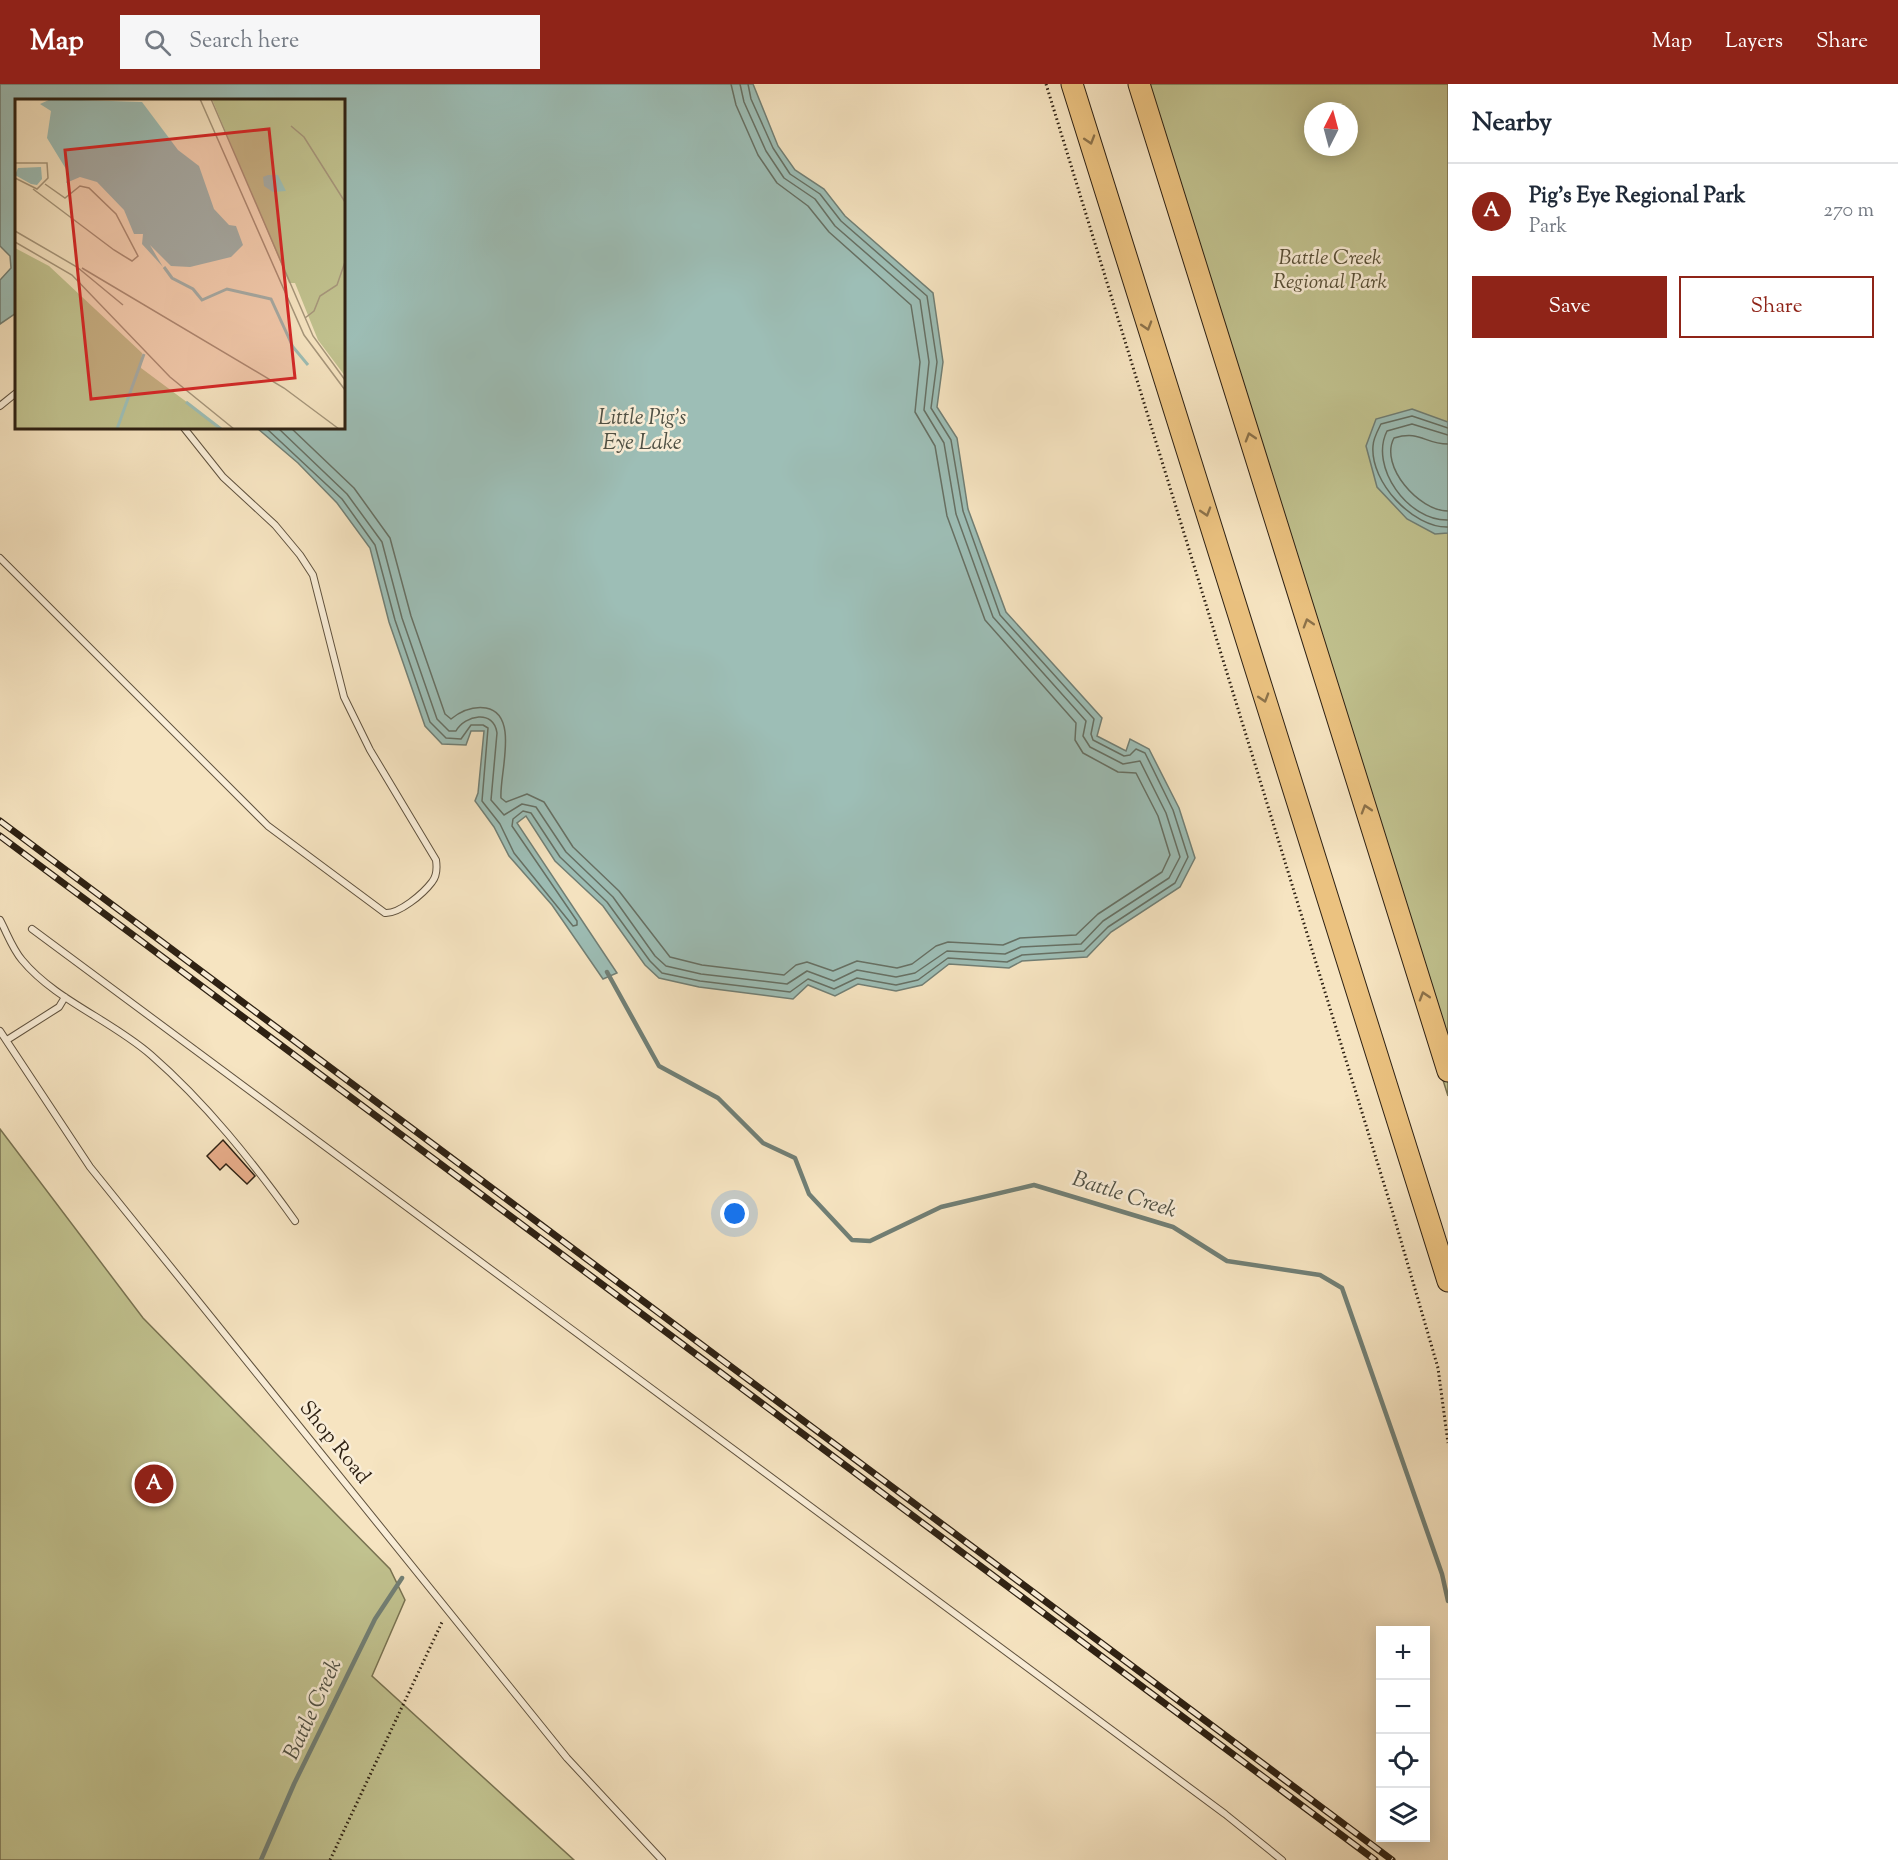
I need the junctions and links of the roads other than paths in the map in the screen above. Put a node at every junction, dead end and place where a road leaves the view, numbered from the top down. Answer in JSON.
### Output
{"nodes":[{"id":1,"x":1072,"y":84,"type":"edge"},
{"id":2,"x":1139,"y":84,"type":"edge"},
{"id":3,"x":15,"y":394,"type":"edge"},
{"id":4,"x":0,"y":406,"type":"edge"},
{"id":5,"x":185,"y":429,"type":"edge"},
{"id":6,"x":0,"y":558,"type":"edge"},
{"id":7,"x":0,"y":920,"type":"edge"},
{"id":8,"x":32,"y":929,"type":"dead end"},
{"id":9,"x":65,"y":998,"type":"junction"},
{"id":10,"x":0,"y":1031,"type":"edge"},
{"id":11,"x":7,"y":1041,"type":"junction"},
{"id":12,"x":1448,"y":1071,"type":"edge"},
{"id":13,"x":295,"y":1221,"type":"dead end"},
{"id":14,"x":1448,"y":1281,"type":"edge"},
{"id":15,"x":663,"y":1860,"type":"edge"},
{"id":16,"x":1282,"y":1860,"type":"edge"}],
"edges":[{"from":1,"to":14,"type":"highway","one_way":true},
{"from":12,"to":2,"type":"highway","one_way":true},
{"from":3,"to":4,"type":"lane"},
{"from":5,"to":6,"type":"lane"},
{"from":7,"to":9,"type":"lane"},
{"from":8,"to":16,"type":"lane"},
{"from":9,"to":11,"type":"lane"},
{"from":9,"to":13,"type":"lane"},
{"from":10,"to":11,"type":"lane","name":"Shop Road"},
{"from":11,"to":15,"type":"lane","name":"Shop Road"}]}
